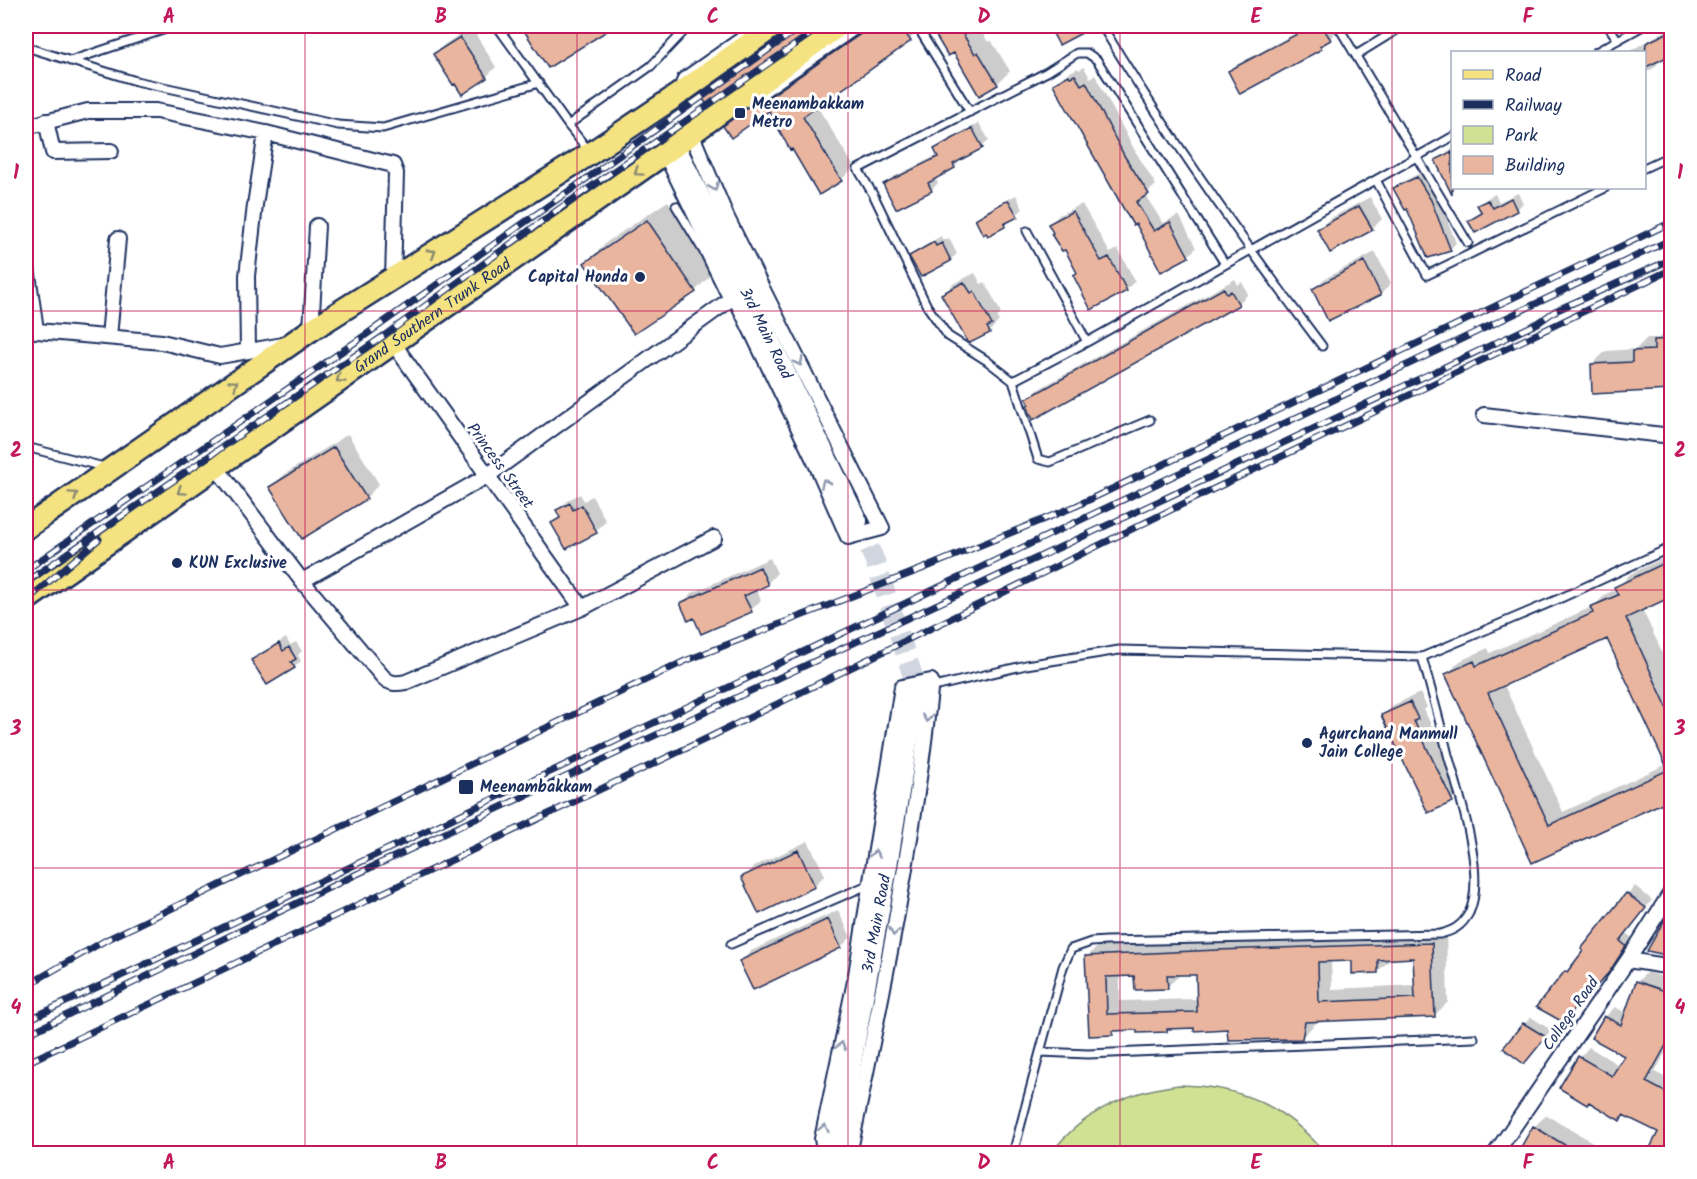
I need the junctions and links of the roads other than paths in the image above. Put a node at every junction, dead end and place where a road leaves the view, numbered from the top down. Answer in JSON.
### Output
{"nodes":[{"id":1,"x":175,"y":26,"type":"edge"},
{"id":2,"x":497,"y":26,"type":"edge"},
{"id":3,"x":689,"y":26,"type":"edge"},
{"id":4,"x":755,"y":26,"type":"edge"},
{"id":5,"x":774,"y":26,"type":"edge"},
{"id":6,"x":838,"y":26,"type":"edge"},
{"id":7,"x":862,"y":26,"type":"edge"},
{"id":8,"x":1102,"y":26,"type":"edge"},
{"id":9,"x":1338,"y":26,"type":"edge"},
{"id":10,"x":1403,"y":26,"type":"edge"},
{"id":11,"x":1608,"y":26,"type":"edge"},
{"id":12,"x":1643,"y":26,"type":"edge"},
{"id":13,"x":920,"y":31,"type":"dead end"},
{"id":14,"x":1618,"y":40,"type":"junction"},
{"id":15,"x":26,"y":47,"type":"edge"},
{"id":16,"x":1598,"y":51,"type":"edge"},
{"id":17,"x":1356,"y":55,"type":"junction"},
{"id":18,"x":69,"y":61,"type":"junction"},
{"id":19,"x":538,"y":83,"type":"junction"},
{"id":20,"x":676,"y":96,"type":"junction"},
{"id":21,"x":746,"y":106,"type":"dead end"},
{"id":22,"x":970,"y":112,"type":"junction"},
{"id":23,"x":728,"y":118,"type":"dead end"},
{"id":24,"x":46,"y":122,"type":"junction"},
{"id":25,"x":568,"y":125,"type":"junction"},
{"id":26,"x":26,"y":127,"type":"edge"},
{"id":27,"x":266,"y":133,"type":"junction"},
{"id":28,"x":1451,"y":138,"type":"edge"},
{"id":29,"x":683,"y":139,"type":"junction"},
{"id":30,"x":111,"y":151,"type":"dead end"},
{"id":31,"x":591,"y":153,"type":"junction"},
{"id":32,"x":1671,"y":154,"type":"edge"},
{"id":33,"x":1417,"y":158,"type":"junction"},
{"id":34,"x":1646,"y":167,"type":"edge"},
{"id":35,"x":1376,"y":180,"type":"junction"},
{"id":36,"x":1603,"y":189,"type":"edge"},
{"id":37,"x":676,"y":206,"type":"dead end"},
{"id":38,"x":317,"y":226,"type":"dead end"},
{"id":39,"x":1027,"y":231,"type":"dead end"},
{"id":40,"x":118,"y":239,"type":"dead end"},
{"id":41,"x":1468,"y":243,"type":"dead end"},
{"id":42,"x":1250,"y":250,"type":"junction"},
{"id":43,"x":26,"y":260,"type":"edge"},
{"id":44,"x":1225,"y":264,"type":"junction"},
{"id":45,"x":393,"y":278,"type":"junction"},
{"id":46,"x":732,"y":298,"type":"junction"},
{"id":47,"x":31,"y":330,"type":"edge"},
{"id":48,"x":311,"y":330,"type":"junction"},
{"id":49,"x":109,"y":337,"type":"junction"},
{"id":50,"x":1087,"y":342,"type":"junction"},
{"id":51,"x":393,"y":343,"type":"junction"},
{"id":52,"x":291,"y":345,"type":"junction"},
{"id":53,"x":1322,"y":346,"type":"dead end"},
{"id":54,"x":248,"y":351,"type":"junction"},
{"id":55,"x":1013,"y":381,"type":"junction"},
{"id":56,"x":1484,"y":416,"type":"dead end"},
{"id":57,"x":1150,"y":420,"type":"dead end"},
{"id":58,"x":1671,"y":436,"type":"edge"},
{"id":59,"x":26,"y":447,"type":"edge"},
{"id":60,"x":216,"y":466,"type":"junction"},
{"id":61,"x":112,"y":469,"type":"junction"},
{"id":62,"x":487,"y":476,"type":"junction"},
{"id":63,"x":26,"y":528,"type":"edge"},
{"id":64,"x":852,"y":534,"type":"junction"},
{"id":65,"x":714,"y":538,"type":"dead end"},
{"id":66,"x":1671,"y":548,"type":"edge"},
{"id":67,"x":302,"y":581,"type":"junction"},
{"id":68,"x":26,"y":600,"type":"edge"},
{"id":69,"x":582,"y":608,"type":"junction"},
{"id":70,"x":1422,"y":657,"type":"junction"},
{"id":71,"x":923,"y":691,"type":"junction"},
{"id":72,"x":870,"y":884,"type":"junction"},
{"id":73,"x":1671,"y":891,"type":"edge"},
{"id":74,"x":731,"y":944,"type":"dead end"},
{"id":75,"x":1628,"y":960,"type":"junction"},
{"id":76,"x":1671,"y":967,"type":"edge"},
{"id":77,"x":1474,"y":1038,"type":"dead end"},
{"id":78,"x":1040,"y":1052,"type":"junction"},
{"id":79,"x":825,"y":1154,"type":"edge"},
{"id":80,"x":834,"y":1154,"type":"edge"},
{"id":81,"x":845,"y":1154,"type":"edge"},
{"id":82,"x":1013,"y":1154,"type":"edge"},
{"id":83,"x":1495,"y":1154,"type":"edge"}],
"edges":[{"from":1,"to":18,"type":"lane"},
{"from":2,"to":19,"type":"lane"},
{"from":3,"to":25,"type":"lane"},
{"from":4,"to":20,"type":"lane"},
{"from":5,"to":20,"type":"main road"},
{"from":6,"to":29,"type":"main road","name":"Grand Southern Trunk Road"},
{"from":7,"to":21,"type":"lane"},
{"from":8,"to":42,"type":"lane"},
{"from":9,"to":17,"type":"lane"},
{"from":10,"to":17,"type":"lane"},
{"from":11,"to":14,"type":"lane"},
{"from":12,"to":14,"type":"lane"},
{"from":13,"to":22,"type":"lane"},
{"from":14,"to":16,"type":"lane"},
{"from":15,"to":18,"type":"lane"},
{"from":17,"to":33,"type":"lane"},
{"from":18,"to":19,"type":"lane"},
{"from":19,"to":25,"type":"lane"},
{"from":20,"to":31,"type":"main road"},
{"from":22,"to":44,"type":"lane"},
{"from":22,"to":55,"type":"lane"},
{"from":23,"to":29,"type":"lane"},
{"from":24,"to":26,"type":"street"},
{"from":24,"to":27,"type":"street"},
{"from":24,"to":30,"type":"street"},
{"from":25,"to":31,"type":"lane"},
{"from":27,"to":45,"type":"street"},
{"from":27,"to":54,"type":"street"},
{"from":28,"to":33,"type":"lane"},
{"from":29,"to":46,"type":"street"},
{"from":29,"to":51,"type":"main road","name":"Grand Southern Trunk Road","one_way":true},
{"from":29,"to":64,"type":"street","name":"3rd Main Road"},
{"from":29,"to":64,"type":"street","one_way":true},
{"from":45,"to":31,"type":"main road","one_way":true},
{"from":32,"to":34,"type":"lane"},
{"from":33,"to":35,"type":"lane"},
{"from":33,"to":41,"type":"lane"},
{"from":35,"to":36,"type":"lane"},
{"from":35,"to":42,"type":"lane"},
{"from":37,"to":46,"type":"lane"},
{"from":38,"to":48,"type":"street"},
{"from":39,"to":50,"type":"lane"},
{"from":40,"to":49,"type":"street"},
{"from":42,"to":44,"type":"lane"},
{"from":42,"to":53,"type":"lane"},
{"from":43,"to":47,"type":"street"},
{"from":44,"to":50,"type":"lane"},
{"from":45,"to":48,"type":"main road"},
{"from":46,"to":62,"type":"street"},
{"from":64,"to":46,"type":"street","one_way":true},
{"from":47,"to":49,"type":"street"},
{"from":48,"to":52,"type":"main road"},
{"from":49,"to":54,"type":"street"},
{"from":50,"to":55,"type":"lane"},
{"from":51,"to":60,"type":"main road","name":"Grand Southern Trunk Road","one_way":true},
{"from":51,"to":62,"type":"street","name":"Princess Street"},
{"from":52,"to":54,"type":"street"},
{"from":61,"to":52,"type":"main road","one_way":true},
{"from":55,"to":57,"type":"lane"},
{"from":56,"to":58,"type":"street"},
{"from":59,"to":61,"type":"lane"},
{"from":60,"to":67,"type":"street"},
{"from":60,"to":68,"type":"main road","name":"Grand Southern Trunk Road","one_way":true},
{"from":63,"to":61,"type":"main road","one_way":true},
{"from":62,"to":67,"type":"street"},
{"from":62,"to":69,"type":"street","name":"Princess Street"},
{"from":65,"to":69,"type":"street"},
{"from":66,"to":70,"type":"lane"},
{"from":67,"to":69,"type":"street"},
{"from":70,"to":71,"type":"lane"},
{"from":70,"to":78,"type":"lane"},
{"from":72,"to":71,"type":"street","one_way":true},
{"from":71,"to":80,"type":"street","name":"3rd Main Road"},
{"from":71,"to":81,"type":"street","one_way":true},
{"from":72,"to":74,"type":"lane"},
{"from":79,"to":72,"type":"street","one_way":true},
{"from":73,"to":75,"type":"street","name":"College Road"},
{"from":75,"to":76,"type":"street"},
{"from":75,"to":83,"type":"street","name":"College Road"},
{"from":77,"to":78,"type":"lane"},
{"from":78,"to":82,"type":"lane"}]}
